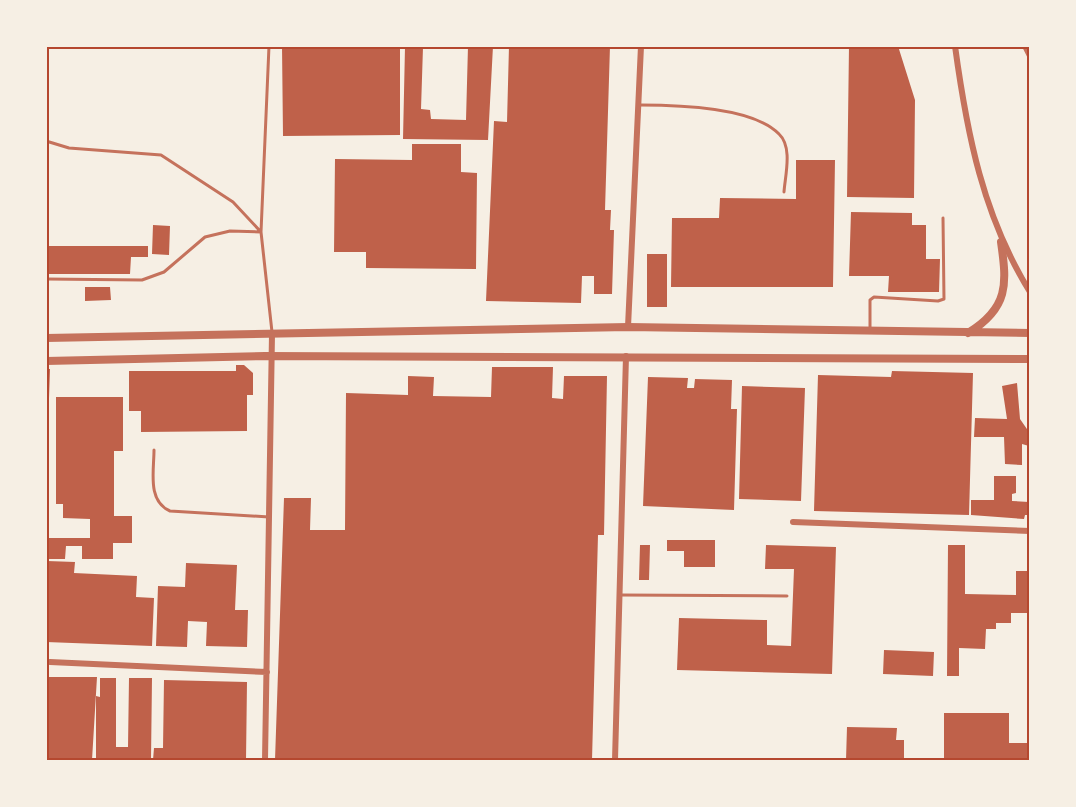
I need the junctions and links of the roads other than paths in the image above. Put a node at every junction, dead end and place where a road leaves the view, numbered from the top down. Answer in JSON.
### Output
{"nodes":[{"id":1,"x":269,"y":46,"type":"edge"},
{"id":2,"x":641,"y":46,"type":"edge"},
{"id":3,"x":955,"y":46,"type":"edge"},
{"id":4,"x":1025,"y":46,"type":"edge"},
{"id":5,"x":1029,"y":56,"type":"edge"},
{"id":6,"x":638,"y":105,"type":"junction"},
{"id":7,"x":46,"y":141,"type":"edge"},
{"id":8,"x":784,"y":192,"type":"dead end"},
{"id":9,"x":943,"y":218,"type":"dead end"},
{"id":10,"x":261,"y":232,"type":"junction"},
{"id":11,"x":1001,"y":242,"type":"junction"},
{"id":12,"x":46,"y":279,"type":"edge"},
{"id":13,"x":1029,"y":292,"type":"edge"},
{"id":14,"x":628,"y":327,"type":"junction"},
{"id":15,"x":870,"y":332,"type":"junction"},
{"id":16,"x":1029,"y":333,"type":"edge"},
{"id":17,"x":272,"y":334,"type":"junction"},
{"id":18,"x":967,"y":334,"type":"junction"},
{"id":19,"x":46,"y":338,"type":"edge"},
{"id":20,"x":273,"y":356,"type":"junction"},
{"id":21,"x":626,"y":356,"type":"junction"},
{"id":22,"x":1029,"y":359,"type":"edge"},
{"id":23,"x":46,"y":361,"type":"edge"},
{"id":24,"x":154,"y":450,"type":"dead end"},
{"id":25,"x":269,"y":517,"type":"junction"},
{"id":26,"x":793,"y":522,"type":"dead end"},
{"id":27,"x":1029,"y":531,"type":"edge"},
{"id":28,"x":620,"y":595,"type":"junction"},
{"id":29,"x":787,"y":596,"type":"dead end"},
{"id":30,"x":50,"y":662,"type":"dead end"},
{"id":31,"x":267,"y":672,"type":"junction"},
{"id":32,"x":265,"y":760,"type":"edge"},
{"id":33,"x":615,"y":760,"type":"edge"}],
"edges":[{"from":1,"to":10,"type":"lane"},
{"from":2,"to":6,"type":"street"},
{"from":3,"to":11,"type":"street"},
{"from":4,"to":5,"type":"street"},
{"from":6,"to":8,"type":"lane"},
{"from":6,"to":14,"type":"street"},
{"from":7,"to":10,"type":"lane"},
{"from":9,"to":15,"type":"lane"},
{"from":10,"to":12,"type":"lane"},
{"from":10,"to":17,"type":"lane"},
{"from":11,"to":13,"type":"street"},
{"from":11,"to":18,"type":"street"},
{"from":14,"to":15,"type":"street"},
{"from":14,"to":17,"type":"street"},
{"from":15,"to":18,"type":"street"},
{"from":16,"to":18,"type":"street"},
{"from":17,"to":19,"type":"street"},
{"from":17,"to":20,"type":"street"},
{"from":20,"to":21,"type":"street"},
{"from":20,"to":23,"type":"street"},
{"from":20,"to":25,"type":"street"},
{"from":21,"to":22,"type":"street"},
{"from":21,"to":28,"type":"street"},
{"from":24,"to":25,"type":"lane"},
{"from":25,"to":31,"type":"street"},
{"from":26,"to":27,"type":"street"},
{"from":28,"to":29,"type":"lane"},
{"from":28,"to":33,"type":"street"},
{"from":30,"to":31,"type":"street"},
{"from":31,"to":32,"type":"street"}]}
